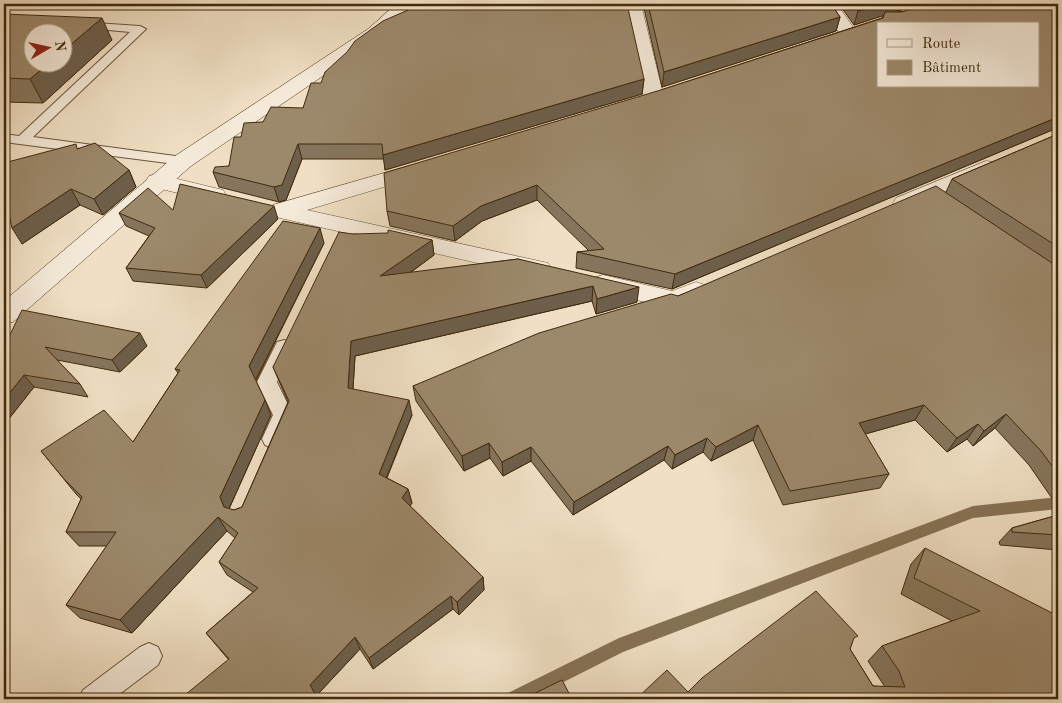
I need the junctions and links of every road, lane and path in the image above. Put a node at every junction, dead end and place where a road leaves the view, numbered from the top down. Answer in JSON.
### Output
{"nodes":[{"id":1,"x":405,"y":4,"type":"edge"},
{"id":2,"x":633,"y":4,"type":"edge"},
{"id":3,"x":829,"y":4,"type":"edge"},
{"id":4,"x":72,"y":24,"type":"edge"},
{"id":5,"x":848,"y":33,"type":"edge"},
{"id":6,"x":654,"y":98,"type":"edge"},
{"id":7,"x":4,"y":138,"type":"edge"},
{"id":8,"x":22,"y":140,"type":"junction"},
{"id":9,"x":1006,"y":158,"type":"edge"},
{"id":10,"x":183,"y":161,"type":"junction"},
{"id":11,"x":438,"y":163,"type":"edge"},
{"id":12,"x":157,"y":181,"type":"junction"},
{"id":13,"x":232,"y":200,"type":"edge"},
{"id":14,"x":883,"y":211,"type":"edge"},
{"id":15,"x":720,"y":281,"type":"edge"},
{"id":16,"x":674,"y":300,"type":"junction"},
{"id":17,"x":636,"y":311,"type":"edge"},
{"id":18,"x":4,"y":315,"type":"edge"},
{"id":19,"x":292,"y":330,"type":"edge"},
{"id":20,"x":264,"y":459,"type":"edge"},
{"id":21,"x":149,"y":656,"type":"dead end"},
{"id":22,"x":92,"y":699,"type":"edge"}],
"edges":[{"from":1,"to":10,"type":"street"},
{"from":2,"to":6,"type":"street"},
{"from":3,"to":5,"type":"street"},
{"from":4,"to":8,"type":"lane"},
{"from":7,"to":8,"type":"lane"},
{"from":8,"to":10,"type":"lane"},
{"from":9,"to":14,"type":"street"},
{"from":10,"to":12,"type":"street"},
{"from":11,"to":16,"type":"street"},
{"from":12,"to":13,"type":"street"},
{"from":12,"to":18,"type":"street"},
{"from":15,"to":16,"type":"street"},
{"from":16,"to":17,"type":"lane"},
{"from":19,"to":20,"type":"lane"},
{"from":21,"to":22,"type":"lane"}]}
